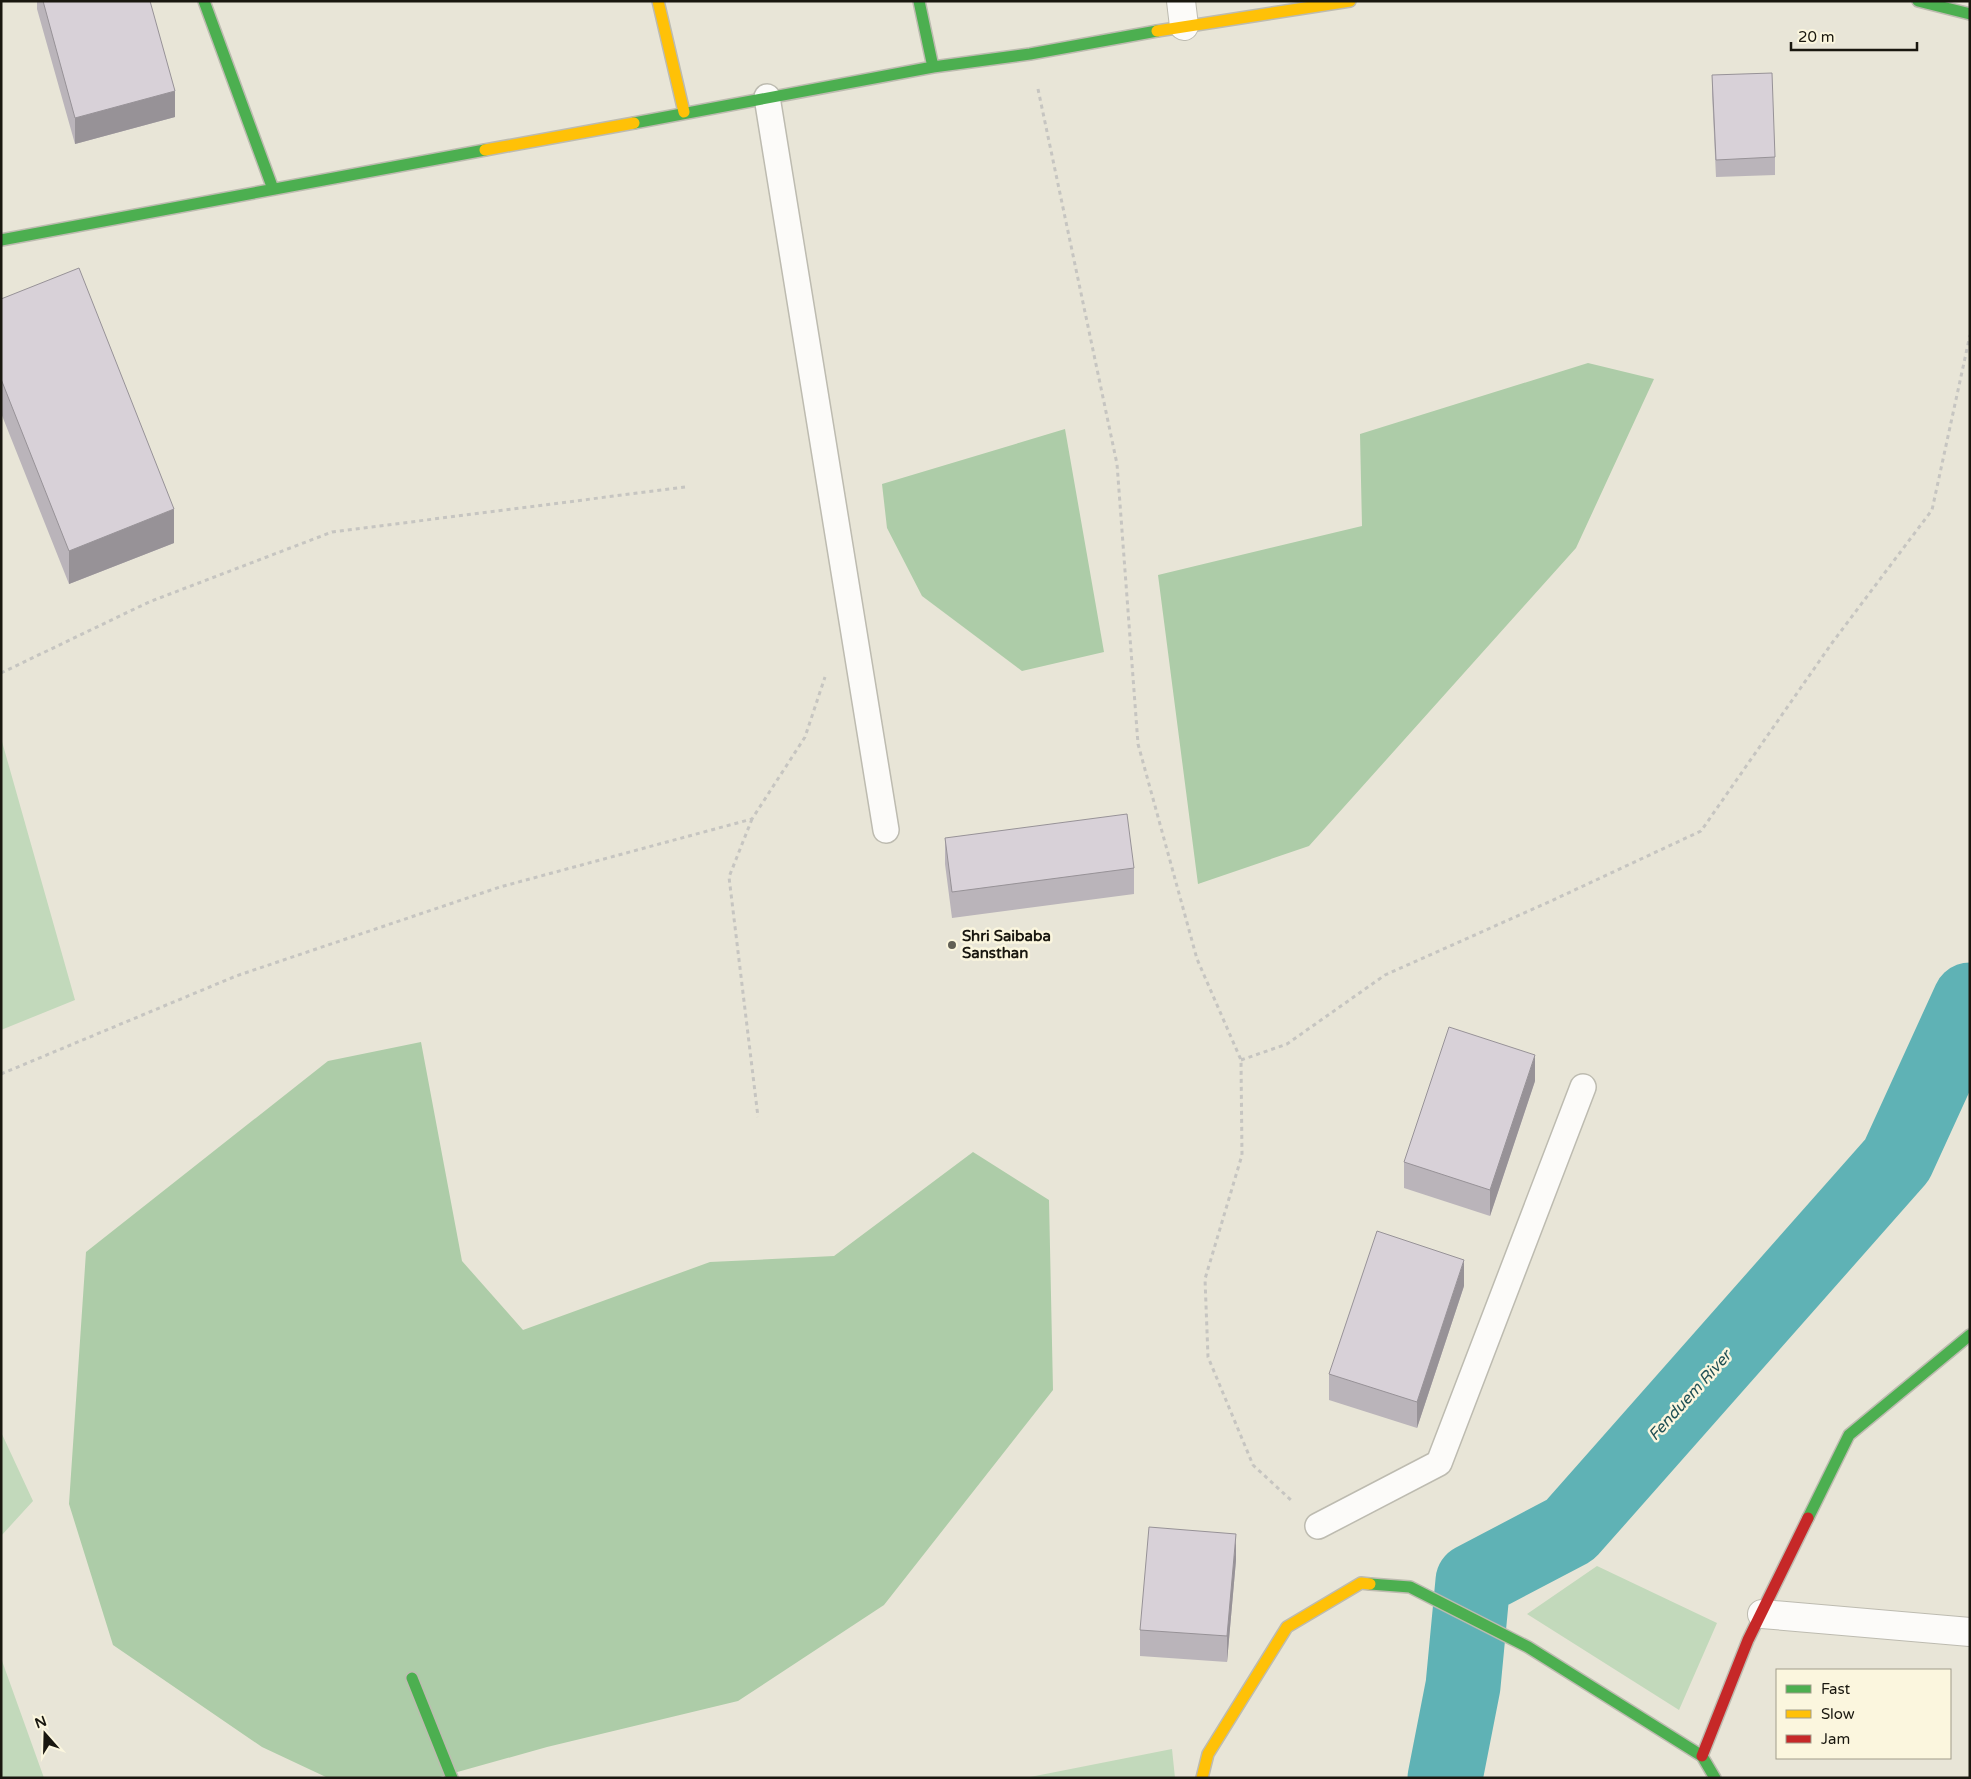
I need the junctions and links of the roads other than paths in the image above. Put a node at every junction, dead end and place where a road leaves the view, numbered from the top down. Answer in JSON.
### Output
{"nodes":[{"id":1,"x":204,"y":1,"type":"edge"},
{"id":2,"x":658,"y":1,"type":"edge"},
{"id":3,"x":919,"y":1,"type":"edge"},
{"id":4,"x":1350,"y":1,"type":"edge"},
{"id":5,"x":1918,"y":1,"type":"edge"},
{"id":6,"x":1182,"y":14,"type":"edge"},
{"id":7,"x":1970,"y":14,"type":"edge"},
{"id":8,"x":933,"y":67,"type":"junction"},
{"id":9,"x":767,"y":98,"type":"junction"},
{"id":10,"x":684,"y":112,"type":"junction"},
{"id":11,"x":272,"y":189,"type":"junction"},
{"id":12,"x":1,"y":240,"type":"edge"},
{"id":13,"x":886,"y":830,"type":"dead end"},
{"id":14,"x":1583,"y":1087,"type":"dead end"},
{"id":15,"x":1970,"y":1335,"type":"edge"},
{"id":16,"x":1318,"y":1526,"type":"road end"},
{"id":17,"x":1762,"y":1614,"type":"junction"},
{"id":18,"x":1970,"y":1632,"type":"edge"},
{"id":19,"x":412,"y":1678,"type":"dead end"},
{"id":20,"x":1702,"y":1756,"type":"junction"},
{"id":21,"x":452,"y":1778,"type":"edge"},
{"id":22,"x":1202,"y":1778,"type":"edge"},
{"id":23,"x":1715,"y":1778,"type":"edge"}],
"edges":[{"from":1,"to":11,"type":"street"},
{"from":2,"to":10,"type":"street"},
{"from":3,"to":8,"type":"street"},
{"from":4,"to":6,"type":"street"},
{"from":5,"to":7,"type":"street"},
{"from":6,"to":8,"type":"street"},
{"from":8,"to":9,"type":"street"},
{"from":9,"to":10,"type":"street"},
{"from":9,"to":13,"type":"lane"},
{"from":10,"to":11,"type":"street"},
{"from":11,"to":12,"type":"street"},
{"from":14,"to":16,"type":"lane"},
{"from":15,"to":17,"type":"street"},
{"from":17,"to":18,"type":"street"},
{"from":17,"to":20,"type":"street"},
{"from":19,"to":21,"type":"street"},
{"from":20,"to":22,"type":"street"},
{"from":20,"to":23,"type":"street"}]}
